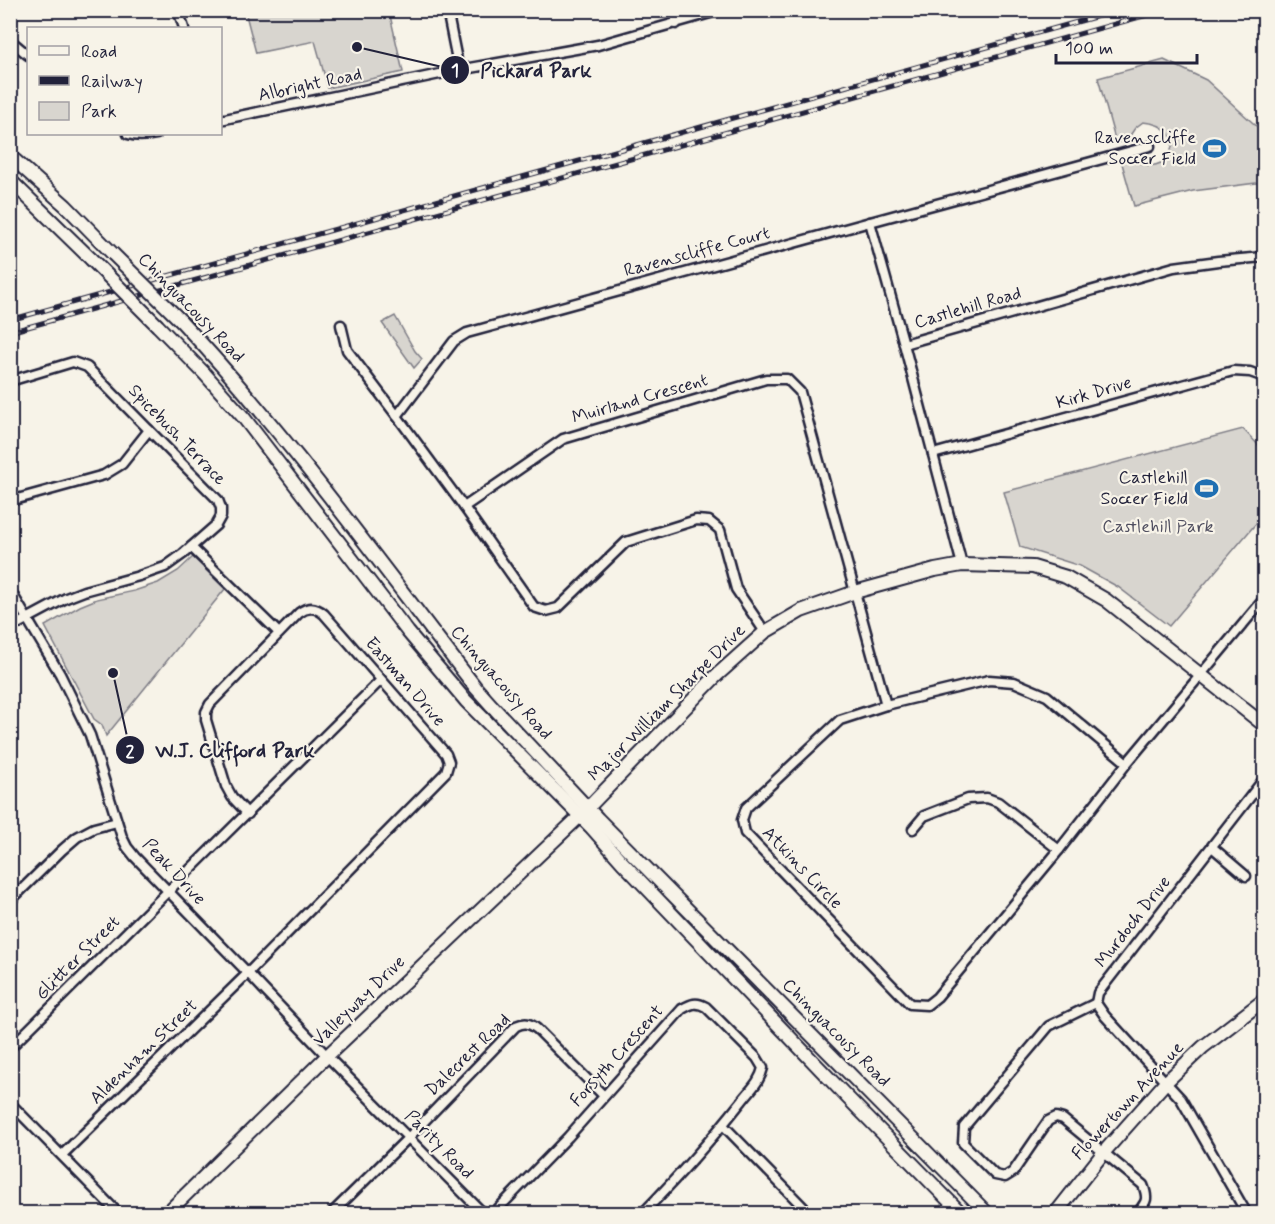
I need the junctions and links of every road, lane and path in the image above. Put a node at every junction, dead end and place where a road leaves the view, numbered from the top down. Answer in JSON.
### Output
{"nodes":[{"id":1,"x":178,"y":10,"type":"edge"},
{"id":2,"x":447,"y":10,"type":"edge"},
{"id":3,"x":676,"y":10,"type":"edge"},
{"id":4,"x":722,"y":10,"type":"edge"},
{"id":5,"x":676,"y":24,"type":"junction"},
{"id":6,"x":184,"y":27,"type":"edge"},
{"id":7,"x":10,"y":40,"type":"edge"},
{"id":8,"x":27,"y":54,"type":"edge"},
{"id":9,"x":459,"y":70,"type":"junction"},
{"id":10,"x":222,"y":120,"type":"edge"},
{"id":11,"x":1150,"y":146,"type":"dead end"},
{"id":12,"x":10,"y":156,"type":"edge"},
{"id":13,"x":10,"y":180,"type":"edge"},
{"id":14,"x":870,"y":222,"type":"junction"},
{"id":15,"x":1264,"y":257,"type":"edge"},
{"id":16,"x":341,"y":326,"type":"dead end"},
{"id":17,"x":904,"y":344,"type":"junction"},
{"id":18,"x":1264,"y":377,"type":"edge"},
{"id":19,"x":10,"y":381,"type":"edge"},
{"id":20,"x":397,"y":416,"type":"junction"},
{"id":21,"x":149,"y":430,"type":"junction"},
{"id":22,"x":933,"y":454,"type":"junction"},
{"id":23,"x":10,"y":501,"type":"edge"},
{"id":24,"x":464,"y":507,"type":"junction"},
{"id":25,"x":191,"y":547,"type":"junction"},
{"id":26,"x":962,"y":565,"type":"junction"},
{"id":27,"x":10,"y":590,"type":"edge"},
{"id":28,"x":855,"y":592,"type":"junction"},
{"id":29,"x":1264,"y":599,"type":"edge"},
{"id":30,"x":28,"y":618,"type":"junction"},
{"id":31,"x":10,"y":628,"type":"edge"},
{"id":32,"x":765,"y":632,"type":"junction"},
{"id":33,"x":279,"y":633,"type":"junction"},
{"id":34,"x":1201,"y":674,"type":"junction"},
{"id":35,"x":381,"y":680,"type":"junction"},
{"id":36,"x":886,"y":705,"type":"junction"},
{"id":37,"x":1264,"y":725,"type":"edge"},
{"id":38,"x":1127,"y":763,"type":"junction"},
{"id":39,"x":1264,"y":779,"type":"edge"},
{"id":40,"x":584,"y":812,"type":"junction"},
{"id":41,"x":248,"y":814,"type":"junction"},
{"id":42,"x":117,"y":822,"type":"junction"},
{"id":43,"x":913,"y":829,"type":"dead end"},
{"id":44,"x":1212,"y":847,"type":"junction"},
{"id":45,"x":1059,"y":850,"type":"junction"},
{"id":46,"x":1246,"y":876,"type":"dead end"},
{"id":47,"x":168,"y":891,"type":"junction"},
{"id":48,"x":10,"y":901,"type":"edge"},
{"id":49,"x":248,"y":973,"type":"junction"},
{"id":50,"x":1264,"y":1000,"type":"edge"},
{"id":51,"x":1096,"y":1003,"type":"junction"},
{"id":52,"x":10,"y":1048,"type":"edge"},
{"id":53,"x":327,"y":1056,"type":"junction"},
{"id":54,"x":1166,"y":1082,"type":"junction"},
{"id":55,"x":604,"y":1096,"type":"junction"},
{"id":56,"x":370,"y":1100,"type":"joint"},
{"id":57,"x":10,"y":1103,"type":"edge"},
{"id":58,"x":723,"y":1125,"type":"junction"},
{"id":59,"x":408,"y":1138,"type":"junction"},
{"id":60,"x":1104,"y":1152,"type":"junction"},
{"id":61,"x":62,"y":1155,"type":"junction"},
{"id":62,"x":645,"y":1213,"type":"edge"},
{"id":63,"x":119,"y":1214,"type":"edge"},
{"id":64,"x":166,"y":1214,"type":"edge"},
{"id":65,"x":331,"y":1214,"type":"edge"},
{"id":66,"x":484,"y":1214,"type":"edge"},
{"id":67,"x":493,"y":1214,"type":"edge"},
{"id":68,"x":810,"y":1214,"type":"edge"},
{"id":69,"x":962,"y":1214,"type":"edge"},
{"id":70,"x":988,"y":1214,"type":"edge"},
{"id":71,"x":1055,"y":1214,"type":"edge"},
{"id":72,"x":1137,"y":1214,"type":"edge"},
{"id":73,"x":1247,"y":1214,"type":"edge"}],
"edges":[{"from":1,"to":6,"type":"street"},
{"from":2,"to":9,"type":"street"},
{"from":3,"to":5,"type":"street"},
{"from":4,"to":5,"type":"street","name":"Albright Road"},
{"from":5,"to":9,"type":"street","name":"Albright Road"},
{"from":7,"to":8,"type":"street"},
{"from":9,"to":10,"type":"street","name":"Albright Road"},
{"from":11,"to":14,"type":"street","name":"Ravenscliffe Court"},
{"from":12,"to":40,"type":"main road","name":"Chinguacousy Road","bridge":true},
{"from":13,"to":40,"type":"main road","name":"Chinguacousy Road","bridge":true},
{"from":14,"to":17,"type":"street"},
{"from":14,"to":20,"type":"street","name":"Ravenscliffe Court"},
{"from":15,"to":17,"type":"street","name":"Castlehill Road"},
{"from":16,"to":20,"type":"street"},
{"from":17,"to":22,"type":"street","name":"Castlehill Road"},
{"from":18,"to":22,"type":"street","name":"Kirk Drive"},
{"from":19,"to":21,"type":"street","name":"Spicebush Terrace"},
{"from":20,"to":24,"type":"street"},
{"from":21,"to":23,"type":"street"},
{"from":21,"to":25,"type":"street","name":"Spicebush Terrace"},
{"from":22,"to":26,"type":"street","name":"Castlehill Road"},
{"from":24,"to":28,"type":"street","name":"Muirland Crescent"},
{"from":24,"to":32,"type":"street"},
{"from":25,"to":30,"type":"street","name":"Spicebush Terrace"},
{"from":25,"to":33,"type":"street"},
{"from":26,"to":28,"type":"main road","name":"Major William Sharpe Drive"},
{"from":26,"to":34,"type":"main road","name":"Major William Sharpe Drive"},
{"from":27,"to":30,"type":"street","name":"Peak Drive"},
{"from":28,"to":32,"type":"main road","name":"Major William Sharpe Drive"},
{"from":28,"to":36,"type":"street","name":"Muirland Crescent"},
{"from":29,"to":34,"type":"street"},
{"from":30,"to":31,"type":"street","name":"Spicebush Terrace"},
{"from":30,"to":42,"type":"street","name":"Peak Drive"},
{"from":32,"to":40,"type":"main road","name":"Major William Sharpe Drive"},
{"from":33,"to":35,"type":"street","name":"Eastman Drive"},
{"from":33,"to":41,"type":"street","name":"Eastman Drive"},
{"from":34,"to":37,"type":"main road","name":"Major William Sharpe Drive"},
{"from":34,"to":38,"type":"street","name":"Atkins Circle"},
{"from":35,"to":41,"type":"street","name":"Glitter Street"},
{"from":35,"to":49,"type":"street","name":"Eastman Drive"},
{"from":36,"to":38,"type":"street","name":"Atkins Circle"},
{"from":36,"to":45,"type":"street","name":"Atkins Circle"},
{"from":38,"to":45,"type":"street","name":"Atkins Circle"},
{"from":39,"to":44,"type":"street","name":"Murdoch Drive"},
{"from":40,"to":53,"type":"main road","name":"Valleyway Drive"},
{"from":40,"to":69,"type":"main road","name":"Chinguacousy Road"},
{"from":40,"to":70,"type":"main road","name":"Chinguacousy Road"},
{"from":41,"to":47,"type":"street","name":"Glitter Street"},
{"from":42,"to":47,"type":"street","name":"Peak Drive"},
{"from":42,"to":48,"type":"street"},
{"from":43,"to":45,"type":"street"},
{"from":44,"to":46,"type":"street"},
{"from":44,"to":51,"type":"street","name":"Murdoch Drive"},
{"from":47,"to":49,"type":"street","name":"Peak Drive"},
{"from":47,"to":52,"type":"street","name":"Glitter Street"},
{"from":49,"to":53,"type":"street","name":"Peak Drive"},
{"from":49,"to":61,"type":"street","name":"Aldenham Street"},
{"from":50,"to":54,"type":"main road","name":"Flowertown Avenue"},
{"from":51,"to":54,"type":"street"},
{"from":51,"to":60,"type":"street"},
{"from":53,"to":56,"type":"street","name":"Peak Drive"},
{"from":53,"to":64,"type":"main road","name":"Valleyway Drive"},
{"from":54,"to":60,"type":"main road","name":"Flowertown Avenue"},
{"from":54,"to":73,"type":"street"},
{"from":55,"to":58,"type":"street","name":"Forsyth Crescent"},
{"from":55,"to":59,"type":"street","name":"Dalecrest Road"},
{"from":55,"to":67,"type":"street","name":"Forsyth Crescent"},
{"from":56,"to":59,"type":"street","name":"Parity Road"},
{"from":57,"to":61,"type":"street"},
{"from":58,"to":62,"type":"street","name":"Forsyth Crescent"},
{"from":58,"to":68,"type":"street"},
{"from":59,"to":65,"type":"street"},
{"from":59,"to":66,"type":"street","name":"Parity Road"},
{"from":60,"to":71,"type":"main road","name":"Flowertown Avenue"},
{"from":60,"to":72,"type":"street"},
{"from":61,"to":63,"type":"street"}]}
